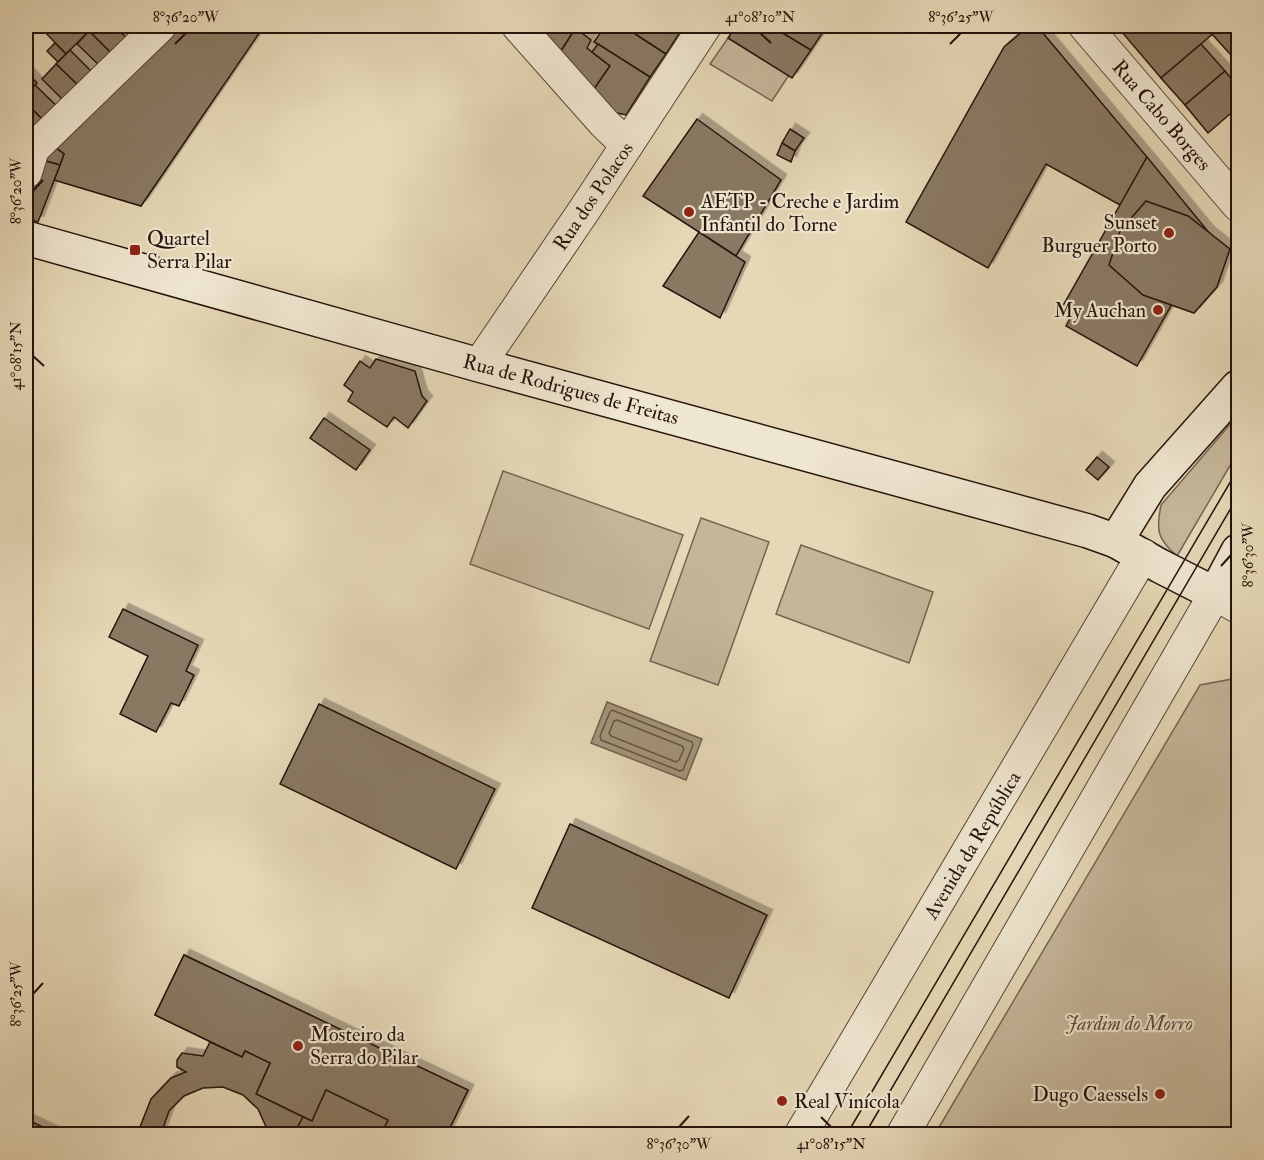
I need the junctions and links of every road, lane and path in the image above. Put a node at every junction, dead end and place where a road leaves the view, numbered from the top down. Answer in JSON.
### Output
{"nodes":[{"id":1,"x":160,"y":26,"type":"edge"},
{"id":2,"x":518,"y":26,"type":"edge"},
{"id":3,"x":705,"y":26,"type":"edge"},
{"id":4,"x":1085,"y":26,"type":"edge"},
{"id":5,"x":627,"y":145,"type":"junction"},
{"id":6,"x":26,"y":172,"type":"edge"},
{"id":7,"x":1239,"y":205,"type":"edge"},
{"id":8,"x":26,"y":238,"type":"edge"},
{"id":9,"x":479,"y":364,"type":"junction"},
{"id":10,"x":1239,"y":387,"type":"edge"},
{"id":11,"x":1129,"y":548,"type":"junction"},
{"id":12,"x":1239,"y":551,"type":"edge"},
{"id":13,"x":1227,"y":601,"type":"edge"},
{"id":14,"x":801,"y":1134,"type":"edge"},
{"id":15,"x":903,"y":1134,"type":"edge"}],
"edges":[{"from":1,"to":6,"type":"street"},
{"from":2,"to":5,"type":"street"},
{"from":3,"to":5,"type":"street","name":"Rua dos Polacos"},
{"from":4,"to":7,"type":"street","name":"Rua Cabo Borges"},
{"from":5,"to":9,"type":"street","name":"Rua dos Polacos"},
{"from":8,"to":9,"type":"main road","name":"Rua de Rodrigues de Freitas"},
{"from":9,"to":11,"type":"main road","name":"Rua de Rodrigues de Freitas"},
{"from":10,"to":11,"type":"main road","name":"Avenida da República"},
{"from":11,"to":13,"type":"main road"},
{"from":11,"to":14,"type":"street","name":"Avenida da República"},
{"from":12,"to":13,"type":"main road"},
{"from":13,"to":15,"type":"street"}]}
